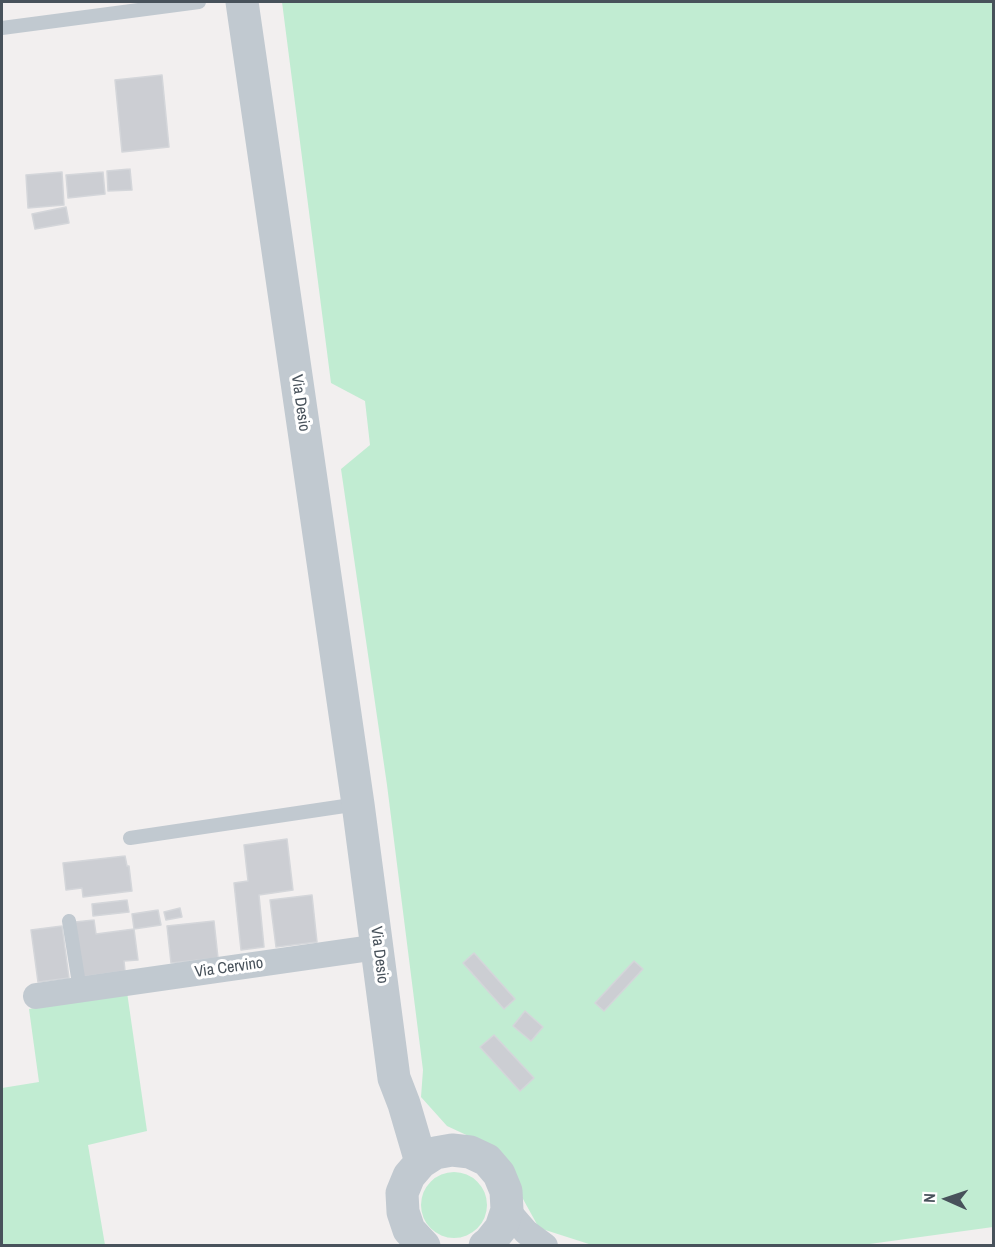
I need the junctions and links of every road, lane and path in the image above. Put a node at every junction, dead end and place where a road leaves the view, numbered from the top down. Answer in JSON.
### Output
{"nodes":[{"id":1,"x":199,"y":2,"type":"edge"},
{"id":2,"x":242,"y":2,"type":"edge"},
{"id":3,"x":2,"y":28,"type":"edge"},
{"id":4,"x":358,"y":804,"type":"junction"},
{"id":5,"x":130,"y":838,"type":"dead end"},
{"id":6,"x":69,"y":921,"type":"dead end"},
{"id":7,"x":378,"y":947,"type":"junction"},
{"id":8,"x":80,"y":990,"type":"junction"},
{"id":9,"x":36,"y":996,"type":"dead end"},
{"id":10,"x":404,"y":1104,"type":"junction"},
{"id":11,"x":452,"y":1150,"type":"junction"},
{"id":12,"x":421,"y":1162,"type":"junction"},
{"id":13,"x":507,"y":1210,"type":"junction"},
{"id":14,"x":422,"y":1245,"type":"edge"},
{"id":15,"x":485,"y":1245,"type":"edge"},
{"id":16,"x":535,"y":1245,"type":"edge"}],
"edges":[{"from":1,"to":3,"type":"lane"},
{"from":2,"to":4,"type":"street","name":"Via Desio"},
{"from":4,"to":5,"type":"lane"},
{"from":4,"to":7,"type":"street","name":"Via Desio"},
{"from":6,"to":8,"type":"lane"},
{"from":7,"to":8,"type":"street","name":"Via Cervino"},
{"from":7,"to":10,"type":"street","name":"Via Desio"},
{"from":8,"to":9,"type":"street","name":"Via Cervino"},
{"from":10,"to":11,"type":"street","name":"Via Desio"},
{"from":10,"to":12,"type":"street","name":"Via Desio"},
{"from":11,"to":12,"type":"street"},
{"from":11,"to":13,"type":"street"},
{"from":12,"to":14,"type":"street"},
{"from":13,"to":15,"type":"street"},
{"from":13,"to":16,"type":"street"}]}
